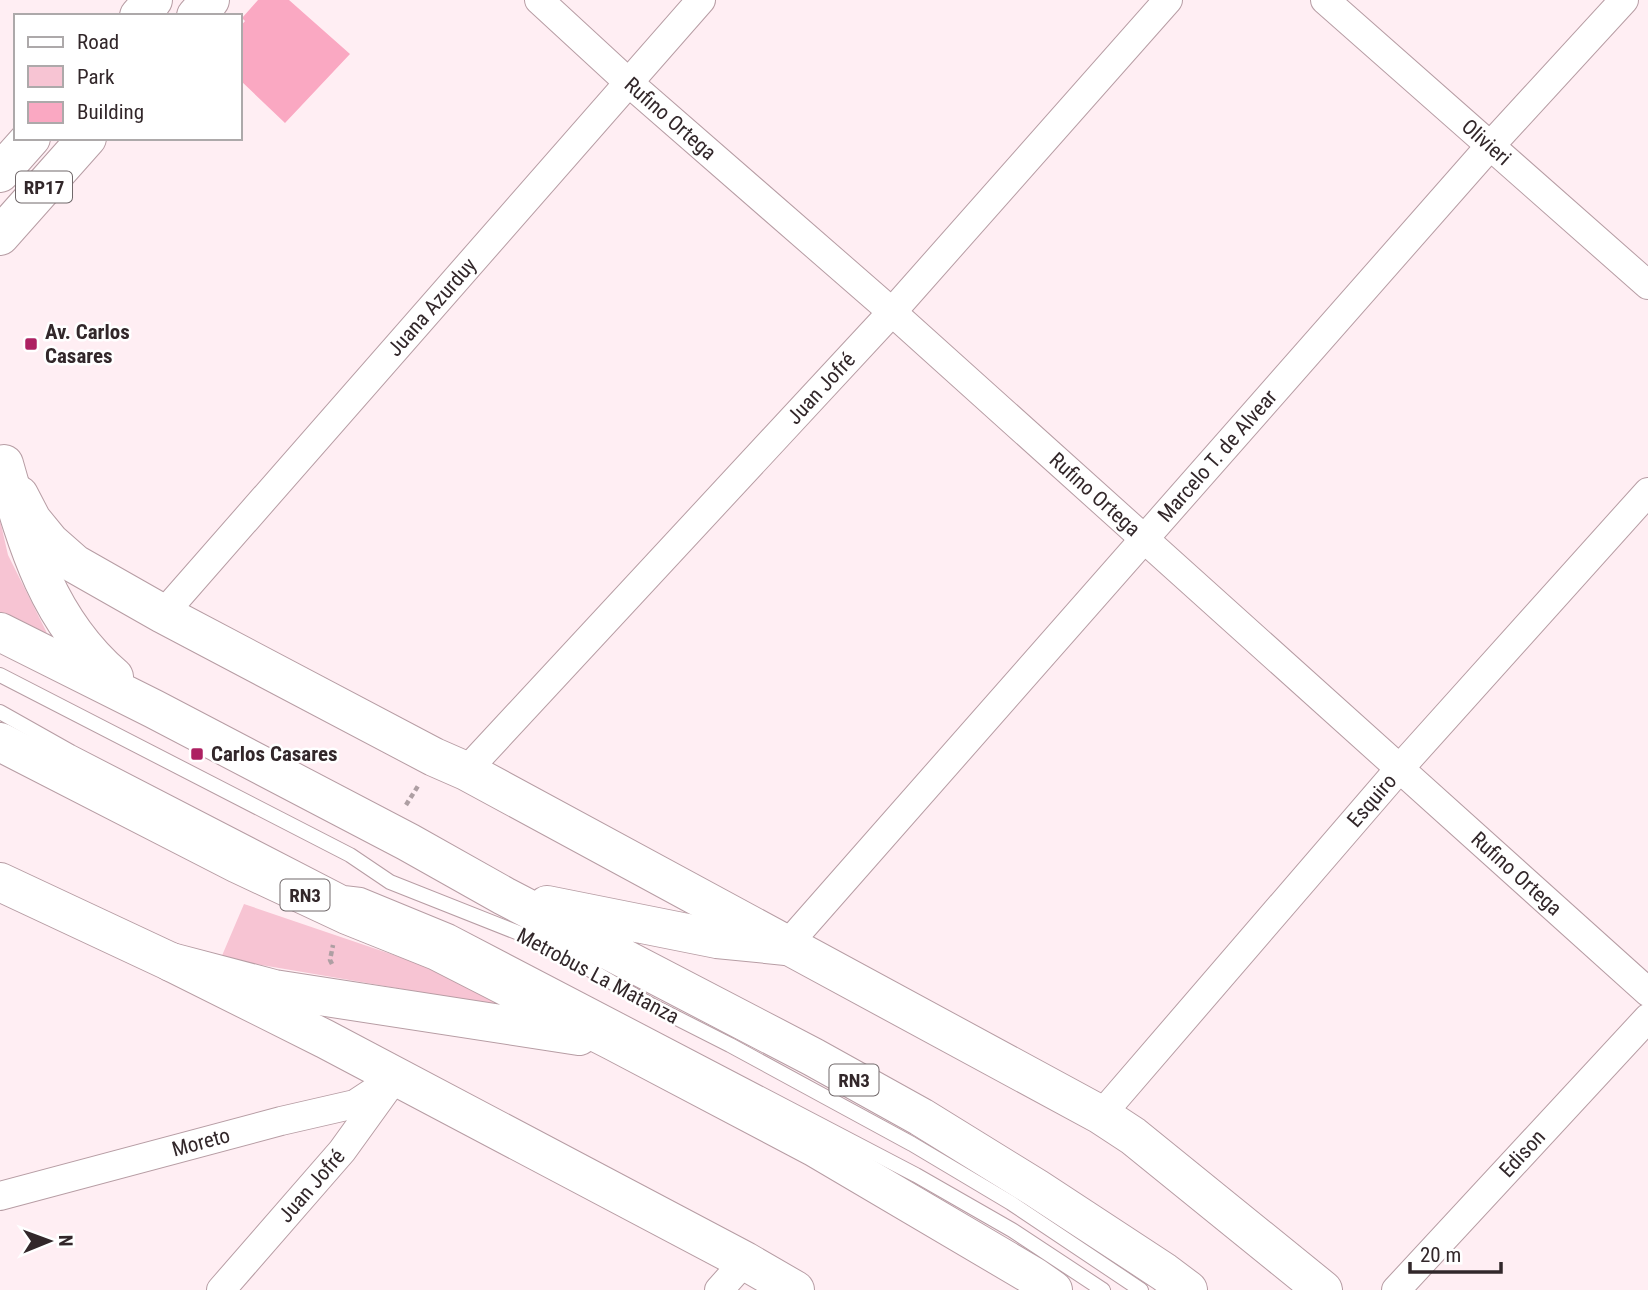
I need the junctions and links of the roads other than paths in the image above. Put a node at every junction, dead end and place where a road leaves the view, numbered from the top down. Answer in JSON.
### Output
{"nodes":[{"id":1,"x":153,"y":0,"type":"edge"},
{"id":2,"x":210,"y":0,"type":"edge"},
{"id":3,"x":539,"y":0,"type":"edge"},
{"id":4,"x":701,"y":0,"type":"edge"},
{"id":5,"x":1167,"y":0,"type":"edge"},
{"id":6,"x":1325,"y":0,"type":"edge"},
{"id":7,"x":1624,"y":0,"type":"edge"},
{"id":8,"x":141,"y":14,"type":"edge"},
{"id":9,"x":198,"y":14,"type":"edge"},
{"id":10,"x":628,"y":82,"type":"junction"},
{"id":11,"x":29,"y":140,"type":"edge"},
{"id":12,"x":85,"y":140,"type":"edge"},
{"id":13,"x":1490,"y":146,"type":"junction"},
{"id":14,"x":0,"y":173,"type":"edge"},
{"id":15,"x":0,"y":236,"type":"edge"},
{"id":16,"x":1648,"y":285,"type":"edge"},
{"id":17,"x":892,"y":312,"type":"junction"},
{"id":18,"x":2,"y":456,"type":"edge"},
{"id":19,"x":1648,"y":492,"type":"edge"},
{"id":20,"x":1143,"y":540,"type":"junction"},
{"id":21,"x":163,"y":614,"type":"junction"},
{"id":22,"x":0,"y":632,"type":"edge"},
{"id":23,"x":0,"y":675,"type":"edge"},
{"id":24,"x":154,"y":709,"type":"junction"},
{"id":25,"x":0,"y":712,"type":"edge"},
{"id":26,"x":0,"y":741,"type":"edge"},
{"id":27,"x":1400,"y":768,"type":"junction"},
{"id":28,"x":466,"y":771,"type":"junction"},
{"id":29,"x":0,"y":882,"type":"edge"},
{"id":30,"x":504,"y":896,"type":"junction"},
{"id":31,"x":786,"y":946,"type":"junction"},
{"id":32,"x":172,"y":961,"type":"junction"},
{"id":33,"x":1648,"y":992,"type":"edge"},
{"id":34,"x":1648,"y":1018,"type":"edge"},
{"id":35,"x":613,"y":1041,"type":"junction"},
{"id":36,"x":396,"y":1077,"type":"junction"},
{"id":37,"x":1101,"y":1115,"type":"junction"},
{"id":38,"x":0,"y":1196,"type":"edge"},
{"id":39,"x":745,"y":1261,"type":"junction"},
{"id":40,"x":221,"y":1290,"type":"edge"},
{"id":41,"x":719,"y":1290,"type":"edge"},
{"id":42,"x":795,"y":1290,"type":"edge"},
{"id":43,"x":1053,"y":1290,"type":"edge"},
{"id":44,"x":1103,"y":1290,"type":"edge"},
{"id":45,"x":1141,"y":1290,"type":"edge"},
{"id":46,"x":1188,"y":1290,"type":"edge"},
{"id":47,"x":1323,"y":1290,"type":"edge"},
{"id":48,"x":1396,"y":1290,"type":"edge"}],
"edges":[{"from":1,"to":8,"type":"main road"},
{"from":2,"to":9,"type":"main road"},
{"from":3,"to":10,"type":"street","name":"Rufino Ortega"},
{"from":4,"to":10,"type":"street","name":"Juana Azurduy"},
{"from":5,"to":17,"type":"street","name":"Juan Jofré"},
{"from":6,"to":13,"type":"street","name":"Olivieri"},
{"from":7,"to":13,"type":"street","name":"Marcelo T. de Alvear"},
{"from":10,"to":17,"type":"street","name":"Rufino Ortega"},
{"from":10,"to":21,"type":"street","name":"Juana Azurduy"},
{"from":11,"to":14,"type":"main road","number":"RP17"},
{"from":12,"to":15,"type":"main road","number":"RP17"},
{"from":13,"to":16,"type":"street","name":"Olivieri"},
{"from":13,"to":20,"type":"street","name":"Marcelo T. de Alvear"},
{"from":17,"to":20,"type":"street","name":"Rufino Ortega"},
{"from":17,"to":28,"type":"street","name":"Juan Jofré"},
{"from":18,"to":21,"type":"main road"},
{"from":18,"to":24,"type":"main road"},
{"from":19,"to":27,"type":"street","name":"Esquiro"},
{"from":20,"to":27,"type":"street","name":"Rufino Ortega"},
{"from":20,"to":31,"type":"street","name":"Marcelo T. de Alvear"},
{"from":21,"to":28,"type":"main road"},
{"from":22,"to":24,"type":"main road","number":"RN3"},
{"from":23,"to":45,"type":"lane","name":"Metrobus La Matanza"},
{"from":24,"to":30,"type":"main road","number":"RN3"},
{"from":25,"to":44,"type":"lane","name":"Metrobus La Matanza"},
{"from":26,"to":35,"type":"main road","number":"RN3"},
{"from":27,"to":33,"type":"street","name":"Rufino Ortega"},
{"from":27,"to":37,"type":"street","name":"Esquiro"},
{"from":28,"to":31,"type":"main road"},
{"from":29,"to":32,"type":"main road"},
{"from":30,"to":31,"type":"main road","number":"RN3"},
{"from":30,"to":46,"type":"main road","number":"RN3"},
{"from":31,"to":37,"type":"main road"},
{"from":32,"to":35,"type":"main road"},
{"from":32,"to":36,"type":"main road"},
{"from":34,"to":48,"type":"street","name":"Edison"},
{"from":35,"to":43,"type":"main road","number":"RN3"},
{"from":36,"to":38,"type":"street","name":"Moreto"},
{"from":36,"to":39,"type":"main road"},
{"from":36,"to":40,"type":"street","name":"Juan Jofré"},
{"from":37,"to":47,"type":"main road"},
{"from":39,"to":41,"type":"street"},
{"from":39,"to":42,"type":"main road"}]}
